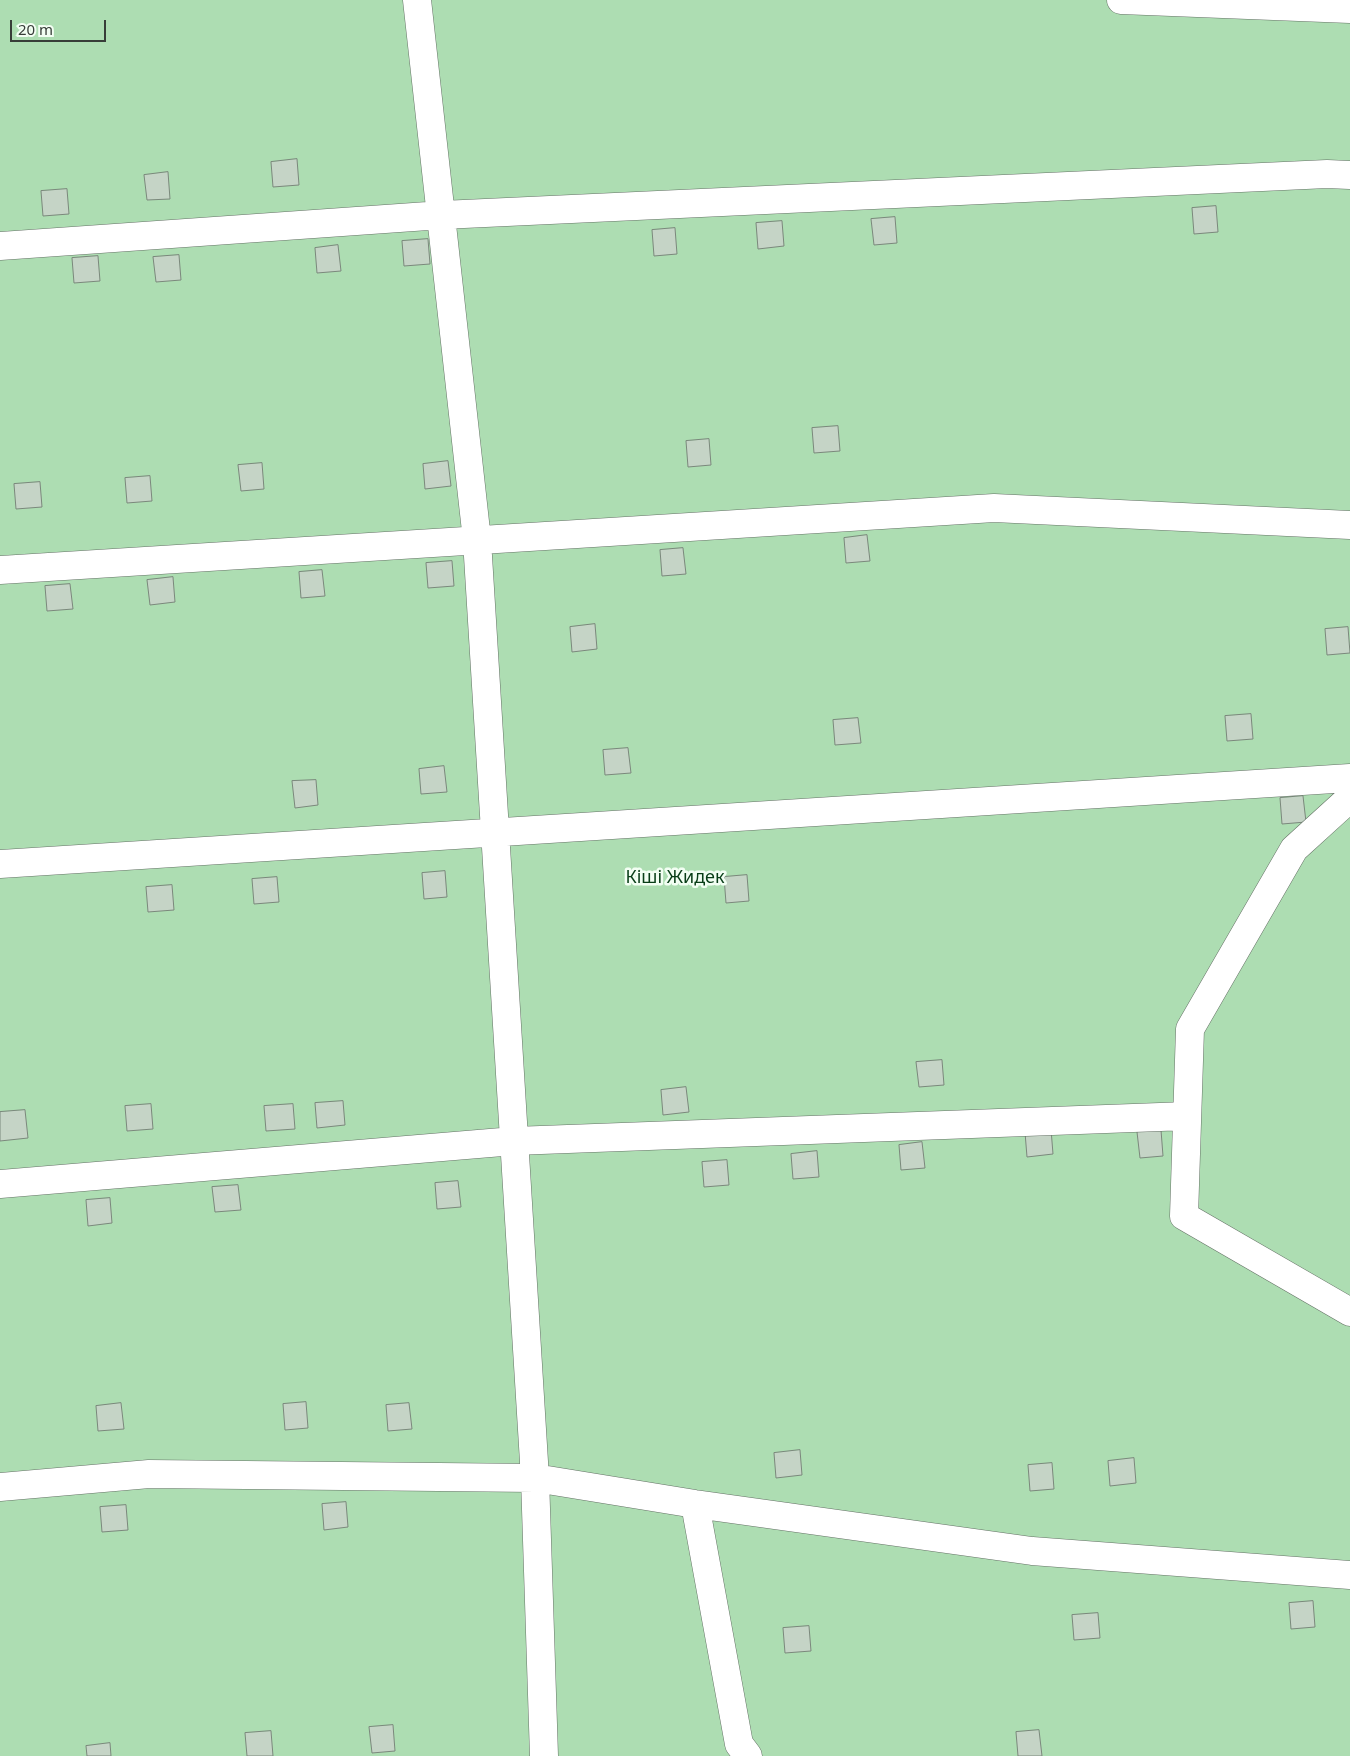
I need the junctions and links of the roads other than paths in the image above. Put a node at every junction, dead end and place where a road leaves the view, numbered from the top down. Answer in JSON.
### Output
{"nodes":[{"id":1,"x":418,"y":0,"type":"edge"},
{"id":2,"x":1121,"y":0,"type":"edge"},
{"id":3,"x":1350,"y":9,"type":"edge"},
{"id":4,"x":1350,"y":175,"type":"edge"},
{"id":5,"x":442,"y":215,"type":"junction"},
{"id":6,"x":0,"y":246,"type":"edge"},
{"id":7,"x":1350,"y":525,"type":"edge"},
{"id":8,"x":477,"y":540,"type":"junction"},
{"id":9,"x":0,"y":570,"type":"edge"},
{"id":10,"x":1350,"y":778,"type":"edge"},
{"id":11,"x":1350,"y":798,"type":"edge"},
{"id":12,"x":495,"y":832,"type":"junction"},
{"id":13,"x":0,"y":864,"type":"edge"},
{"id":14,"x":1187,"y":1116,"type":"junction"},
{"id":15,"x":514,"y":1141,"type":"junction"},
{"id":16,"x":0,"y":1184,"type":"edge"},
{"id":17,"x":1350,"y":1312,"type":"edge"},
{"id":18,"x":535,"y":1478,"type":"junction"},
{"id":19,"x":0,"y":1487,"type":"edge"},
{"id":20,"x":695,"y":1504,"type":"junction"},
{"id":21,"x":1350,"y":1575,"type":"edge"},
{"id":22,"x":544,"y":1756,"type":"edge"},
{"id":23,"x":748,"y":1756,"type":"edge"}],
"edges":[{"from":1,"to":5,"type":"street"},
{"from":2,"to":3,"type":"street"},
{"from":4,"to":5,"type":"street"},
{"from":5,"to":6,"type":"street"},
{"from":5,"to":8,"type":"street"},
{"from":7,"to":8,"type":"street"},
{"from":8,"to":9,"type":"street"},
{"from":8,"to":12,"type":"street"},
{"from":10,"to":12,"type":"street"},
{"from":11,"to":14,"type":"street"},
{"from":12,"to":13,"type":"street"},
{"from":12,"to":15,"type":"street"},
{"from":14,"to":15,"type":"street"},
{"from":14,"to":17,"type":"street"},
{"from":15,"to":16,"type":"street"},
{"from":15,"to":18,"type":"street"},
{"from":18,"to":19,"type":"street"},
{"from":18,"to":20,"type":"street"},
{"from":18,"to":22,"type":"street"},
{"from":20,"to":21,"type":"street"},
{"from":20,"to":23,"type":"street"}]}
